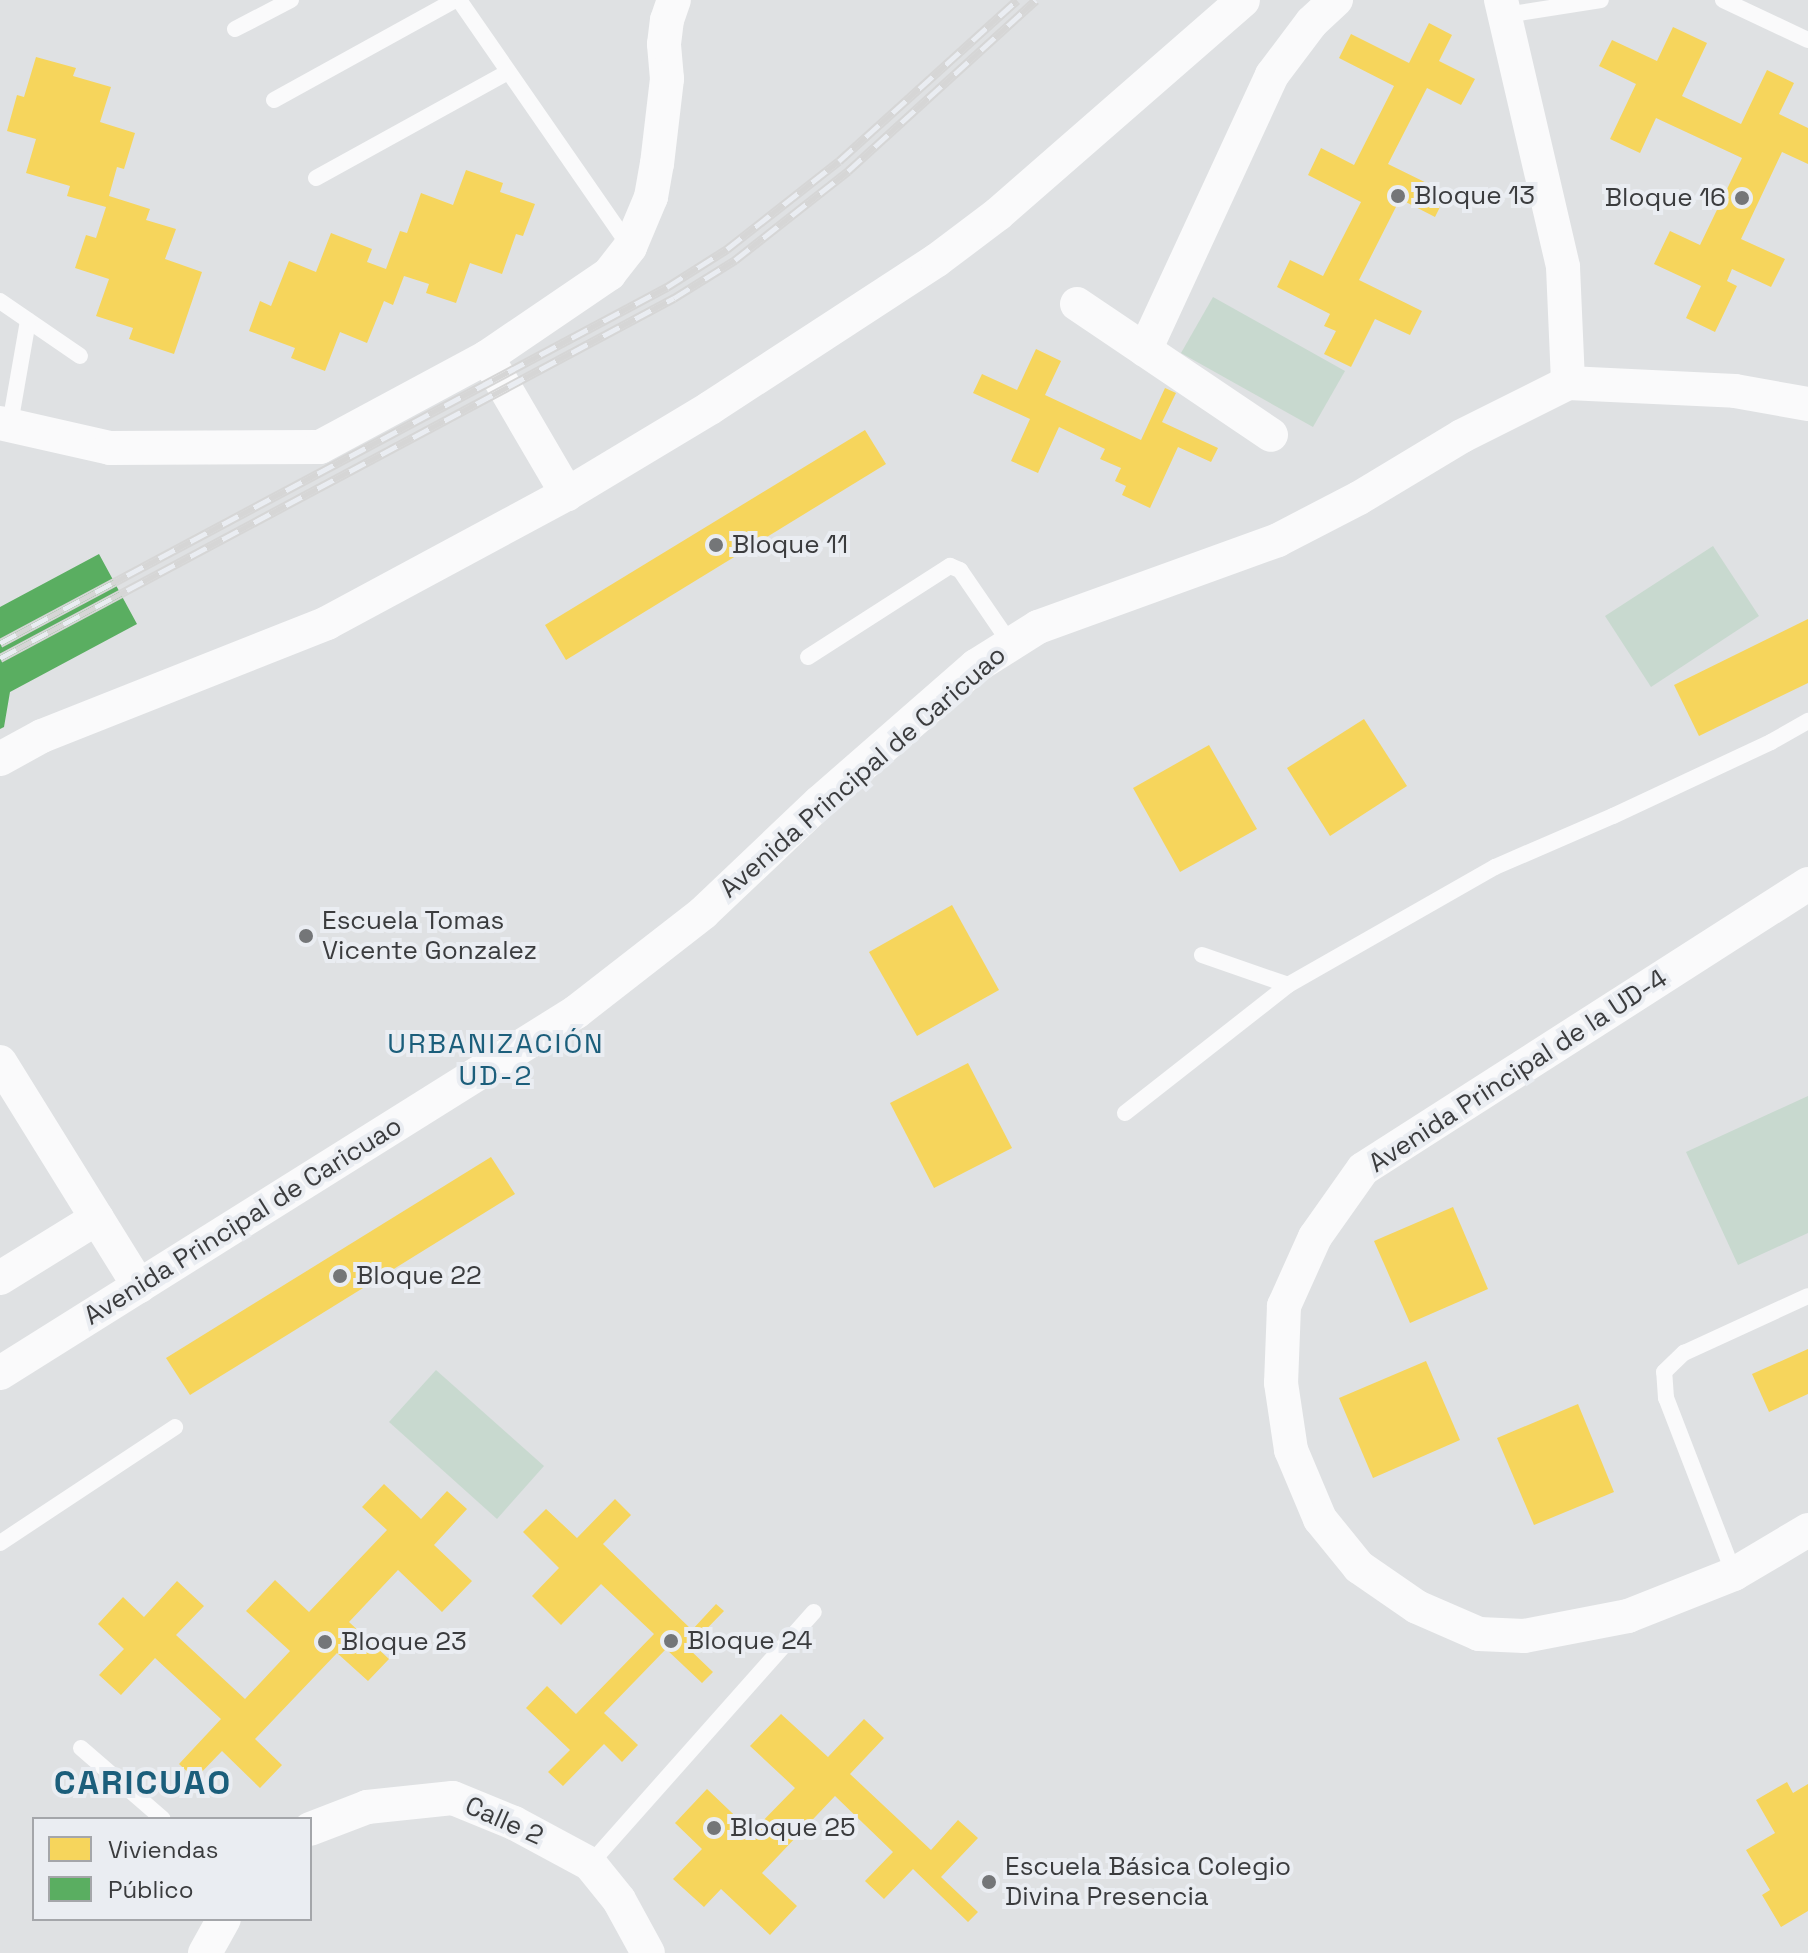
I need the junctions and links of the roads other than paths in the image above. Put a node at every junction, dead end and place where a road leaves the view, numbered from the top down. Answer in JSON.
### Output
{"nodes":[{"id":1,"x":291,"y":0,"type":"edge"},
{"id":2,"x":457,"y":0,"type":"edge"},
{"id":3,"x":674,"y":0,"type":"edge"},
{"id":4,"x":1243,"y":0,"type":"edge"},
{"id":5,"x":1336,"y":0,"type":"edge"},
{"id":6,"x":1601,"y":0,"type":"edge"},
{"id":7,"x":1723,"y":0,"type":"edge"},
{"id":8,"x":1504,"y":8,"type":"edge"},
{"id":9,"x":235,"y":29,"type":"dead end"},
{"id":10,"x":1808,"y":40,"type":"edge"},
{"id":11,"x":508,"y":72,"type":"junction"},
{"id":12,"x":274,"y":100,"type":"dead end"},
{"id":13,"x":316,"y":178,"type":"dead end"},
{"id":14,"x":630,"y":247,"type":"junction"},
{"id":15,"x":0,"y":301,"type":"edge"},
{"id":16,"x":1077,"y":304,"type":"dead end"},
{"id":17,"x":28,"y":321,"type":"junction"},
{"id":18,"x":1145,"y":350,"type":"junction"},
{"id":19,"x":80,"y":356,"type":"dead end"},
{"id":20,"x":487,"y":357,"type":"junction"},
{"id":21,"x":1568,"y":383,"type":"junction"},
{"id":22,"x":1808,"y":404,"type":"edge"},
{"id":23,"x":5,"y":423,"type":"edge"},
{"id":24,"x":1271,"y":435,"type":"dead end"},
{"id":25,"x":567,"y":494,"type":"junction"},
{"id":26,"x":1010,"y":643,"type":"junction"},
{"id":27,"x":808,"y":657,"type":"dead end"},
{"id":28,"x":1808,"y":721,"type":"edge"},
{"id":29,"x":0,"y":759,"type":"edge"},
{"id":30,"x":1808,"y":884,"type":"edge"},
{"id":31,"x":1202,"y":955,"type":"dead end"},
{"id":32,"x":1288,"y":985,"type":"junction"},
{"id":33,"x":0,"y":1062,"type":"edge"},
{"id":34,"x":1125,"y":1113,"type":"dead end"},
{"id":35,"x":97,"y":1218,"type":"junction"},
{"id":36,"x":0,"y":1278,"type":"edge"},
{"id":37,"x":139,"y":1286,"type":"junction"},
{"id":38,"x":1808,"y":1296,"type":"edge"},
{"id":39,"x":0,"y":1373,"type":"edge"},
{"id":40,"x":175,"y":1427,"type":"dead end"},
{"id":41,"x":1808,"y":1530,"type":"edge"},
{"id":42,"x":0,"y":1543,"type":"edge"},
{"id":43,"x":1734,"y":1574,"type":"junction"},
{"id":44,"x":814,"y":1612,"type":"dead end"},
{"id":45,"x":81,"y":1748,"type":"dead end"},
{"id":46,"x":161,"y":1817,"type":"edge"},
{"id":47,"x":312,"y":1828,"type":"edge"},
{"id":48,"x":590,"y":1864,"type":"junction"},
{"id":49,"x":223,"y":1921,"type":"edge"},
{"id":50,"x":205,"y":1953,"type":"edge"},
{"id":51,"x":648,"y":1953,"type":"edge"}],
"edges":[{"from":1,"to":9,"type":"lane"},
{"from":2,"to":11,"type":"lane"},
{"from":2,"to":12,"type":"lane"},
{"from":3,"to":14,"type":"street"},
{"from":4,"to":25,"type":"street"},
{"from":5,"to":18,"type":"street"},
{"from":6,"to":8,"type":"lane"},
{"from":7,"to":10,"type":"lane"},
{"from":8,"to":21,"type":"street"},
{"from":11,"to":13,"type":"lane"},
{"from":11,"to":14,"type":"lane"},
{"from":14,"to":20,"type":"street"},
{"from":15,"to":17,"type":"lane"},
{"from":16,"to":18,"type":"street"},
{"from":17,"to":19,"type":"lane"},
{"from":17,"to":23,"type":"lane"},
{"from":18,"to":24,"type":"street"},
{"from":20,"to":23,"type":"street"},
{"from":20,"to":25,"type":"street"},
{"from":21,"to":22,"type":"street","name":"Avenida Principal de Caricuao"},
{"from":21,"to":26,"type":"street","name":"Avenida Principal de Caricuao"},
{"from":25,"to":29,"type":"street"},
{"from":26,"to":27,"type":"lane"},
{"from":26,"to":37,"type":"street","name":"Avenida Principal de Caricuao"},
{"from":28,"to":32,"type":"lane"},
{"from":30,"to":43,"type":"street","name":"Avenida Principal de la UD-4"},
{"from":31,"to":32,"type":"lane"},
{"from":32,"to":34,"type":"lane"},
{"from":33,"to":35,"type":"street"},
{"from":35,"to":36,"type":"street"},
{"from":35,"to":37,"type":"street"},
{"from":37,"to":39,"type":"street","name":"Avenida Principal de Caricuao"},
{"from":38,"to":43,"type":"lane"},
{"from":40,"to":42,"type":"lane"},
{"from":41,"to":43,"type":"street","name":"Avenida Principal de la UD-4"},
{"from":44,"to":48,"type":"lane"},
{"from":45,"to":46,"type":"lane"},
{"from":47,"to":48,"type":"street","name":"Calle 2"},
{"from":48,"to":51,"type":"street","name":"Calle 2"},
{"from":49,"to":50,"type":"street"}]}
